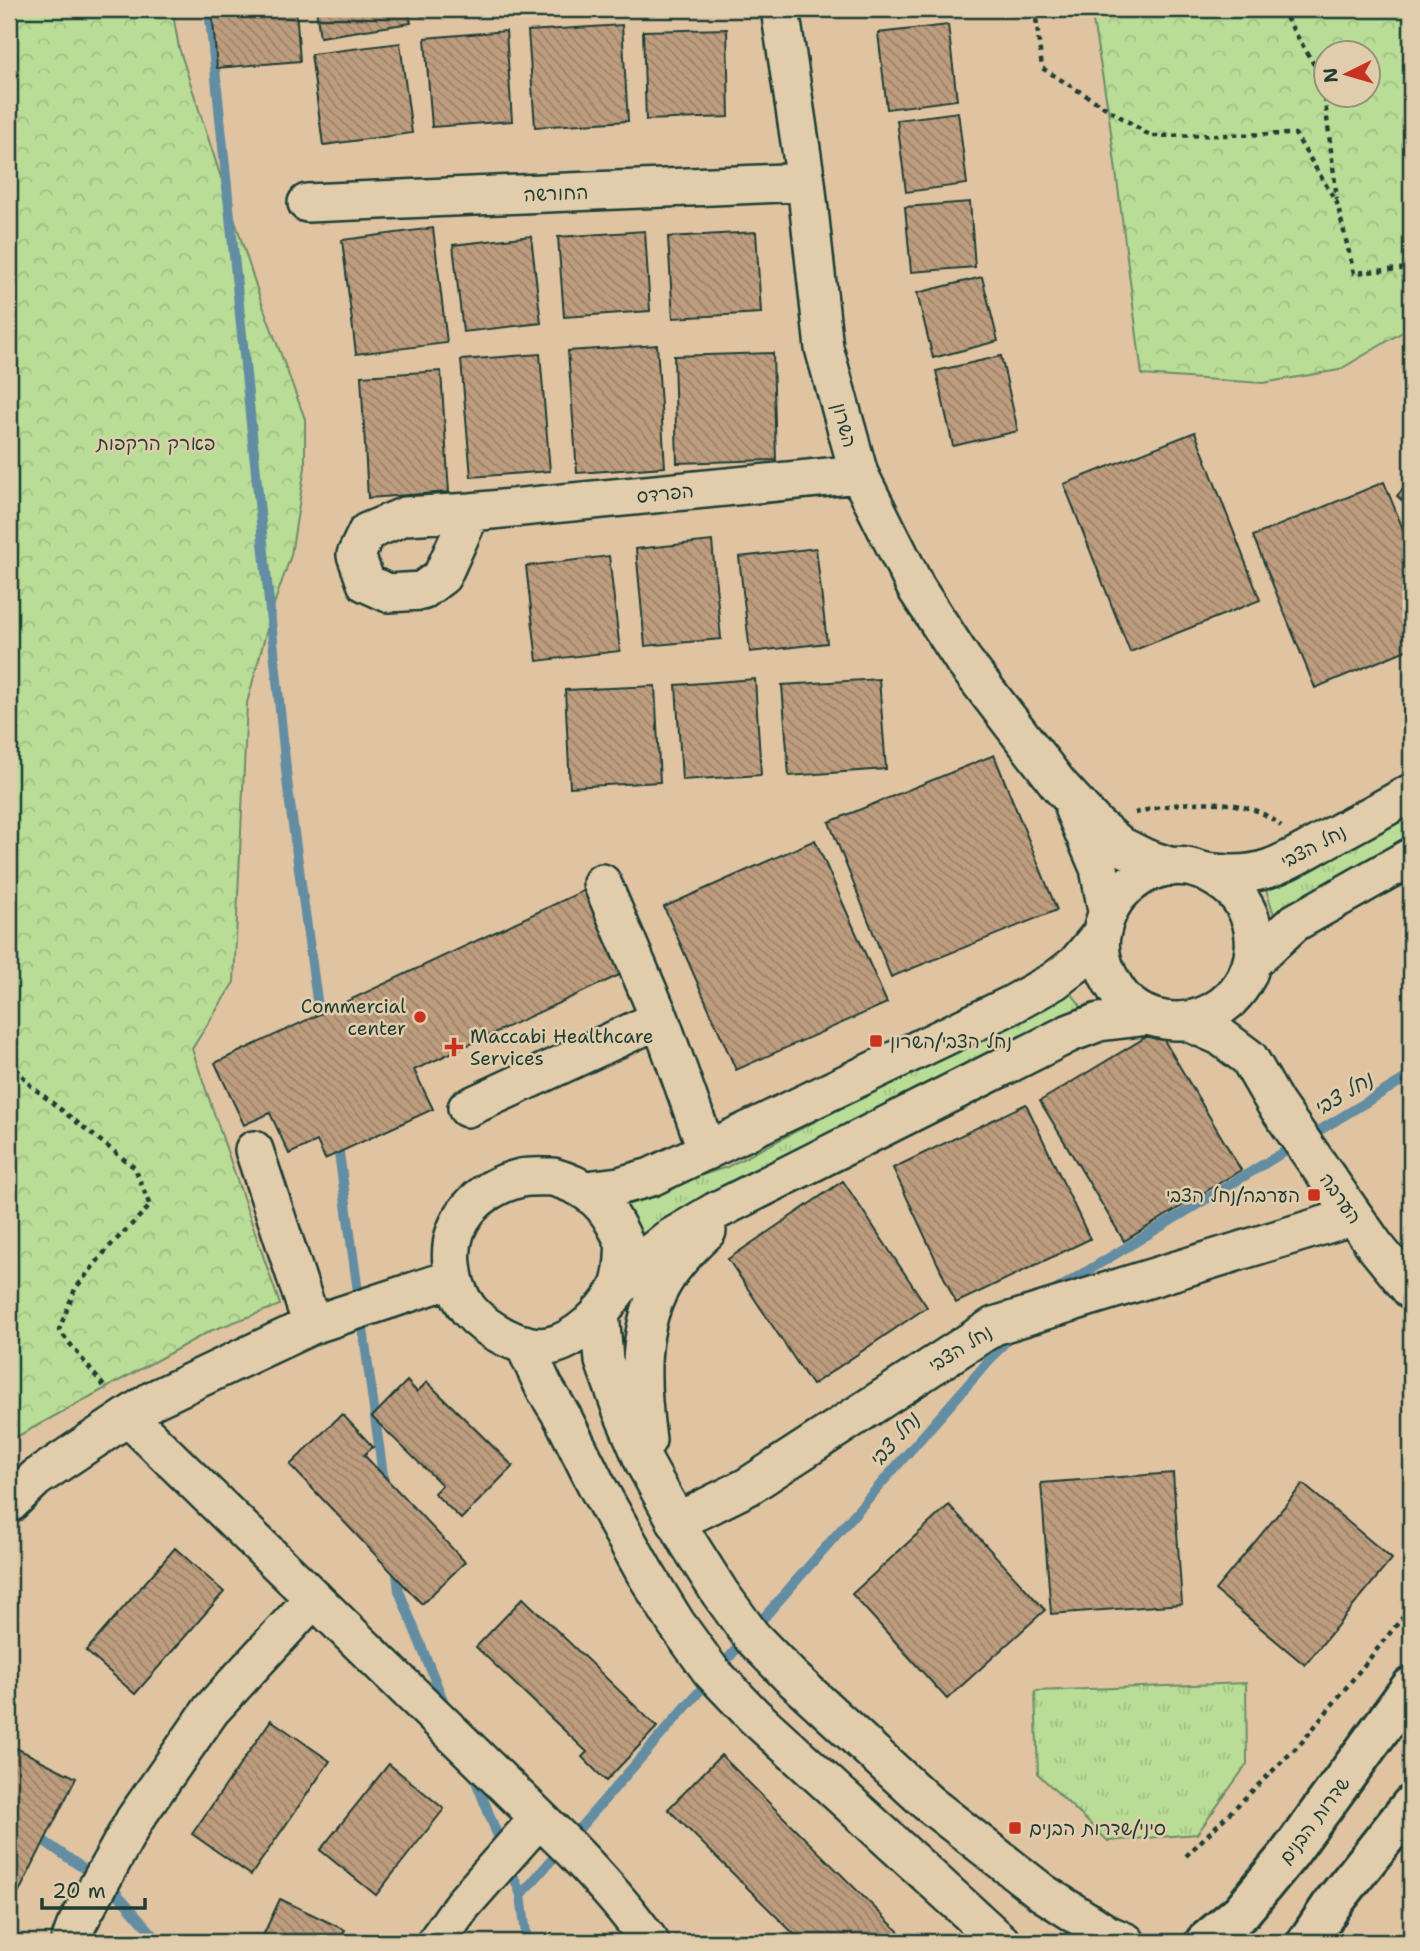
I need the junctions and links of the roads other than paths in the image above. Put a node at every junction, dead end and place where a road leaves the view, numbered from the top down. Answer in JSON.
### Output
{"nodes":[{"id":1,"x":780,"y":9,"type":"edge"},
{"id":2,"x":806,"y":182,"type":"junction"},
{"id":3,"x":307,"y":203,"type":"dead end"},
{"id":4,"x":859,"y":474,"type":"junction"},
{"id":5,"x":471,"y":512,"type":"dead end"},
{"id":6,"x":1059,"y":785,"type":"junction"},
{"id":7,"x":1411,"y":793,"type":"edge"},
{"id":8,"x":1411,"y":857,"type":"edge"},
{"id":9,"x":1172,"y":867,"type":"junction"},
{"id":10,"x":1207,"y":873,"type":"junction"},
{"id":11,"x":602,"y":883,"type":"dead end"},
{"id":12,"x":1104,"y":923,"type":"junction"},
{"id":13,"x":1248,"y":973,"type":"junction"},
{"id":14,"x":1149,"y":1016,"type":"junction"},
{"id":15,"x":660,"y":1019,"type":"junction"},
{"id":16,"x":1186,"y":1021,"type":"junction"},
{"id":17,"x":1275,"y":1103,"type":"junction"},
{"id":18,"x":467,"y":1108,"type":"dead end"},
{"id":19,"x":254,"y":1150,"type":"dead end"},
{"id":20,"x":707,"y":1151,"type":"junction"},
{"id":21,"x":586,"y":1190,"type":"junction"},
{"id":22,"x":746,"y":1197,"type":"junction"},
{"id":23,"x":1354,"y":1216,"type":"junction"},
{"id":24,"x":454,"y":1278,"type":"junction"},
{"id":25,"x":1411,"y":1290,"type":"edge"},
{"id":26,"x":610,"y":1300,"type":"junction"},
{"id":27,"x":312,"y":1325,"type":"junction"},
{"id":28,"x":524,"y":1344,"type":"junction"},
{"id":29,"x":128,"y":1417,"type":"junction"},
{"id":30,"x":9,"y":1504,"type":"edge"},
{"id":31,"x":668,"y":1507,"type":"junction"},
{"id":32,"x":314,"y":1598,"type":"junction"},
{"id":33,"x":1411,"y":1687,"type":"edge"},
{"id":34,"x":1411,"y":1805,"type":"edge"},
{"id":35,"x":539,"y":1818,"type":"junction"},
{"id":36,"x":991,"y":1936,"type":"edge"},
{"id":37,"x":70,"y":1942,"type":"edge"},
{"id":38,"x":436,"y":1942,"type":"edge"},
{"id":39,"x":650,"y":1942,"type":"edge"},
{"id":40,"x":1126,"y":1942,"type":"edge"},
{"id":41,"x":1205,"y":1942,"type":"edge"},
{"id":42,"x":1307,"y":1942,"type":"edge"}],
"edges":[{"from":1,"to":2,"type":"street","name":"השרון"},
{"from":2,"to":3,"type":"street","name":"החורשה"},
{"from":2,"to":4,"type":"street","name":"השרון"},
{"from":4,"to":5,"type":"street","name":"הפרדס"},
{"from":4,"to":6,"type":"street","name":"השרון"},
{"from":6,"to":9,"type":"street","name":"השרון"},
{"from":6,"to":12,"type":"street","name":"השרון"},
{"from":7,"to":10,"type":"street","name":"נחל הצבי"},
{"from":8,"to":13,"type":"street"},
{"from":9,"to":10,"type":"street"},
{"from":9,"to":12,"type":"street"},
{"from":10,"to":13,"type":"street"},
{"from":11,"to":15,"type":"street"},
{"from":12,"to":14,"type":"street"},
{"from":12,"to":20,"type":"street"},
{"from":13,"to":16,"type":"street"},
{"from":13,"to":17,"type":"street","name":"הערבה"},
{"from":14,"to":16,"type":"street"},
{"from":14,"to":22,"type":"street"},
{"from":15,"to":18,"type":"street"},
{"from":15,"to":20,"type":"street"},
{"from":16,"to":17,"type":"street","name":"הערבה"},
{"from":17,"to":23,"type":"street","name":"הערבה"},
{"from":19,"to":27,"type":"street"},
{"from":20,"to":21,"type":"street"},
{"from":21,"to":24,"type":"street"},
{"from":21,"to":26,"type":"street"},
{"from":22,"to":26,"type":"street"},
{"from":22,"to":31,"type":"street"},
{"from":23,"to":25,"type":"street","name":"הערבה"},
{"from":23,"to":31,"type":"street","name":"נחל הצבי"},
{"from":24,"to":27,"type":"street"},
{"from":24,"to":28,"type":"street"},
{"from":26,"to":28,"type":"street"},
{"from":26,"to":31,"type":"street"},
{"from":27,"to":29,"type":"street"},
{"from":28,"to":36,"type":"street"},
{"from":29,"to":30,"type":"street"},
{"from":29,"to":32,"type":"street"},
{"from":31,"to":40,"type":"street"},
{"from":32,"to":35,"type":"street"},
{"from":32,"to":37,"type":"street"},
{"from":33,"to":41,"type":"main road","name":"שדרות הבנים"},
{"from":34,"to":42,"type":"main road"},
{"from":35,"to":38,"type":"street"},
{"from":35,"to":39,"type":"street"}]}
